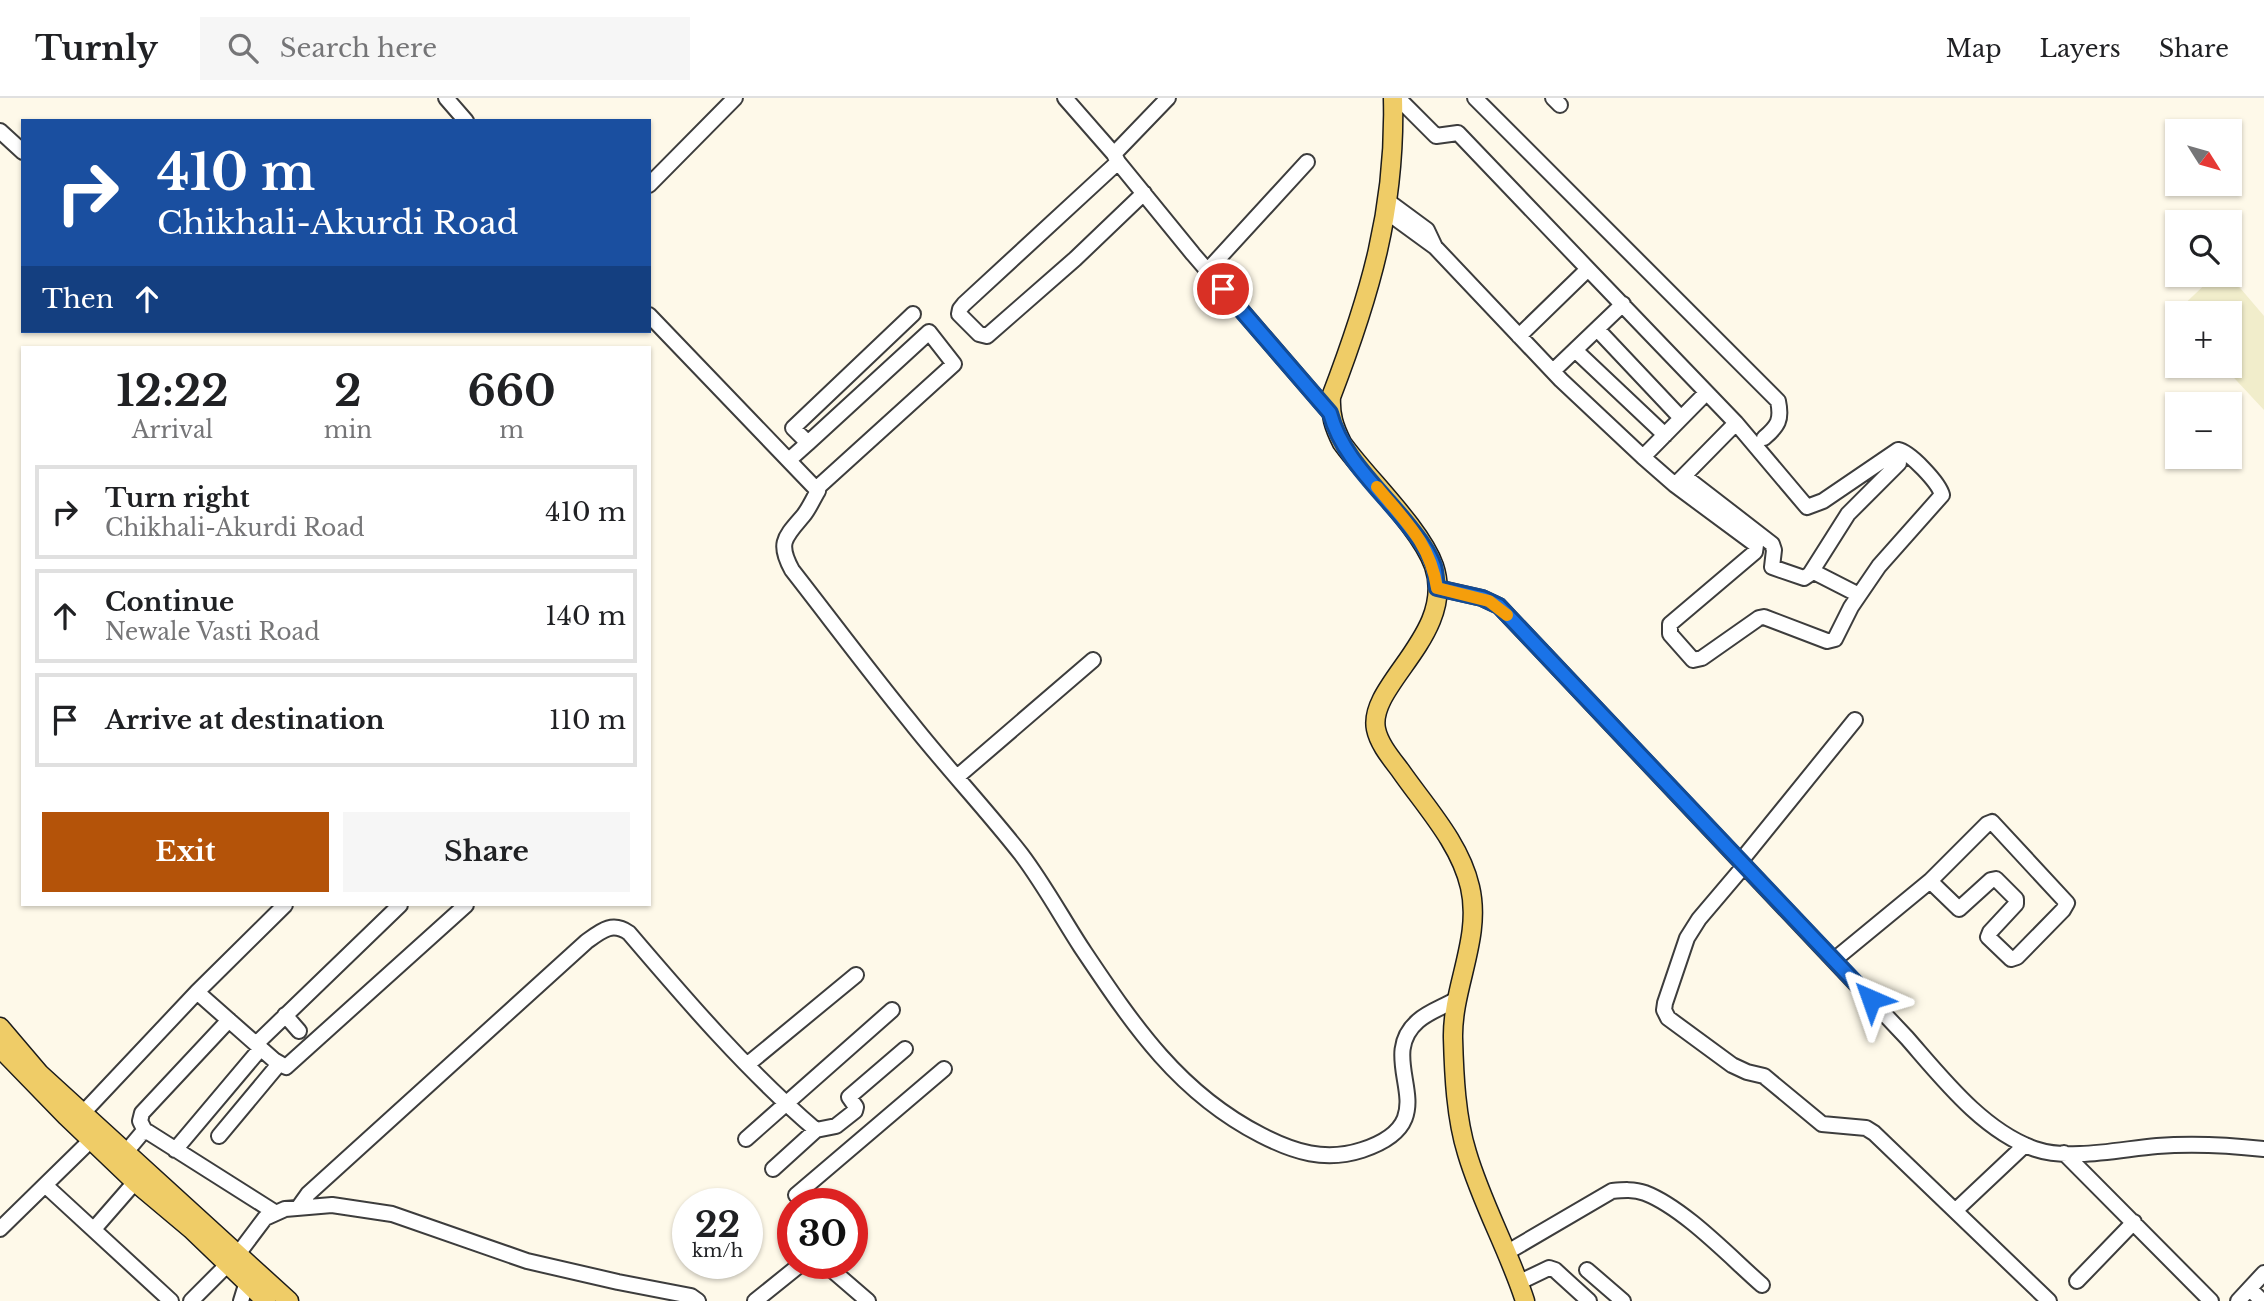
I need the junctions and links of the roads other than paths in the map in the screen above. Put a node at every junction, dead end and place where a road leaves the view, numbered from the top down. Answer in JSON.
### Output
{"nodes":[{"id":1,"x":446,"y":98,"type":"edge"},
{"id":2,"x":735,"y":98,"type":"edge"},
{"id":3,"x":1065,"y":98,"type":"edge"},
{"id":4,"x":1168,"y":98,"type":"edge"},
{"id":5,"x":1395,"y":98,"type":"edge"},
{"id":6,"x":1475,"y":98,"type":"edge"},
{"id":7,"x":464,"y":119,"type":"edge"},
{"id":8,"x":0,"y":131,"type":"edge"},
{"id":9,"x":21,"y":150,"type":"edge"},
{"id":10,"x":1116,"y":158,"type":"junction"},
{"id":11,"x":1307,"y":162,"type":"dead end"},
{"id":12,"x":651,"y":183,"type":"edge"},
{"id":13,"x":1144,"y":193,"type":"junction"},
{"id":14,"x":1388,"y":207,"type":"junction"},
{"id":15,"x":1588,"y":269,"type":"junction"},
{"id":16,"x":1207,"y":271,"type":"junction"},
{"id":17,"x":1623,"y":304,"type":"junction"},
{"id":18,"x":914,"y":314,"type":"dead end"},
{"id":19,"x":651,"y":317,"type":"edge"},
{"id":20,"x":1597,"y":329,"type":"junction"},
{"id":21,"x":1519,"y":336,"type":"junction"},
{"id":22,"x":1575,"y":350,"type":"junction"},
{"id":23,"x":1553,"y":371,"type":"junction"},
{"id":24,"x":1706,"y":393,"type":"junction"},
{"id":25,"x":1330,"y":413,"type":"junction"},
{"id":26,"x":1681,"y":418,"type":"junction"},
{"id":27,"x":1735,"y":424,"type":"junction"},
{"id":28,"x":793,"y":428,"type":"junction"},
{"id":29,"x":1665,"y":435,"type":"junction"},
{"id":30,"x":1764,"y":439,"type":"dead end"},
{"id":31,"x":808,"y":443,"type":"junction"},
{"id":32,"x":775,"y":446,"type":"junction"},
{"id":33,"x":1643,"y":457,"type":"junction"},
{"id":34,"x":789,"y":460,"type":"junction"},
{"id":35,"x":1899,"y":463,"type":"dead end"},
{"id":36,"x":1679,"y":481,"type":"junction"},
{"id":37,"x":816,"y":489,"type":"junction"},
{"id":38,"x":1812,"y":571,"type":"junction"},
{"id":39,"x":1437,"y":588,"type":"junction"},
{"id":40,"x":1859,"y":595,"type":"junction"},
{"id":41,"x":1093,"y":660,"type":"dead end"},
{"id":42,"x":1855,"y":720,"type":"dead end"},
{"id":43,"x":957,"y":777,"type":"junction"},
{"id":44,"x":1742,"y":864,"type":"junction"},
{"id":45,"x":1930,"y":881,"type":"junction"},
{"id":46,"x":284,"y":906,"type":"edge"},
{"id":47,"x":399,"y":906,"type":"edge"},
{"id":48,"x":465,"y":906,"type":"edge"},
{"id":49,"x":1834,"y":960,"type":"junction"},
{"id":50,"x":856,"y":975,"type":"dead end"},
{"id":51,"x":197,"y":992,"type":"junction"},
{"id":52,"x":1455,"y":1000,"type":"junction"},
{"id":53,"x":892,"y":1010,"type":"dead end"},
{"id":54,"x":285,"y":1016,"type":"junction"},
{"id":55,"x":229,"y":1020,"type":"junction"},
{"id":56,"x":0,"y":1027,"type":"edge"},
{"id":57,"x":299,"y":1031,"type":"dead end"},
{"id":58,"x":258,"y":1046,"type":"junction"},
{"id":59,"x":0,"y":1048,"type":"edge"},
{"id":60,"x":905,"y":1049,"type":"dead end"},
{"id":61,"x":279,"y":1064,"type":"junction"},
{"id":62,"x":748,"y":1064,"type":"junction"},
{"id":63,"x":944,"y":1069,"type":"dead end"},
{"id":64,"x":785,"y":1104,"type":"junction"},
{"id":65,"x":82,"y":1114,"type":"junction"},
{"id":66,"x":816,"y":1130,"type":"junction"},
{"id":67,"x":145,"y":1131,"type":"junction"},
{"id":68,"x":219,"y":1136,"type":"dead end"},
{"id":69,"x":746,"y":1139,"type":"dead end"},
{"id":70,"x":92,"y":1140,"type":"junction"},
{"id":71,"x":2025,"y":1145,"type":"junction"},
{"id":72,"x":2264,"y":1149,"type":"edge"},
{"id":73,"x":175,"y":1150,"type":"junction"},
{"id":74,"x":126,"y":1152,"type":"junction"},
{"id":75,"x":2064,"y":1153,"type":"junction"},
{"id":76,"x":773,"y":1169,"type":"dead end"},
{"id":77,"x":135,"y":1182,"type":"junction"},
{"id":78,"x":45,"y":1185,"type":"junction"},
{"id":79,"x":804,"y":1188,"type":"edge"},
{"id":80,"x":298,"y":1208,"type":"junction"},
{"id":81,"x":1956,"y":1210,"type":"junction"},
{"id":82,"x":276,"y":1213,"type":"junction"},
{"id":83,"x":2134,"y":1222,"type":"junction"},
{"id":84,"x":0,"y":1229,"type":"edge"},
{"id":85,"x":94,"y":1229,"type":"junction"},
{"id":86,"x":1506,"y":1252,"type":"junction"},
{"id":87,"x":233,"y":1259,"type":"junction"},
{"id":88,"x":1587,"y":1270,"type":"dead end"},
{"id":89,"x":2264,"y":1273,"type":"edge"},
{"id":90,"x":783,"y":1279,"type":"edge"},
{"id":91,"x":842,"y":1279,"type":"edge"},
{"id":92,"x":2077,"y":1281,"type":"dead end"},
{"id":93,"x":1518,"y":1283,"type":"junction"},
{"id":94,"x":247,"y":1284,"type":"edge"},
{"id":95,"x":1762,"y":1285,"type":"dead end"},
{"id":96,"x":2250,"y":1289,"type":"junction"},
{"id":97,"x":171,"y":1301,"type":"edge"},
{"id":98,"x":191,"y":1301,"type":"edge"},
{"id":99,"x":266,"y":1301,"type":"edge"},
{"id":100,"x":289,"y":1301,"type":"edge"},
{"id":101,"x":698,"y":1301,"type":"edge"},
{"id":102,"x":755,"y":1301,"type":"edge"},
{"id":103,"x":868,"y":1301,"type":"edge"},
{"id":104,"x":1525,"y":1301,"type":"edge"},
{"id":105,"x":1589,"y":1301,"type":"edge"},
{"id":106,"x":1623,"y":1301,"type":"edge"},
{"id":107,"x":2049,"y":1301,"type":"edge"},
{"id":108,"x":2211,"y":1301,"type":"edge"},
{"id":109,"x":2238,"y":1301,"type":"edge"},
{"id":110,"x":2262,"y":1301,"type":"edge"}],
"edges":[{"from":1,"to":7,"type":"street"},
{"from":2,"to":12,"type":"street"},
{"from":3,"to":10,"type":"street"},
{"from":4,"to":10,"type":"street"},
{"from":5,"to":14,"type":"main road"},
{"from":5,"to":15,"type":"street"},
{"from":6,"to":30,"type":"street"},
{"from":8,"to":9,"type":"street"},
{"from":10,"to":13,"type":"street"},
{"from":10,"to":13,"type":"street"},
{"from":11,"to":16,"type":"street"},
{"from":13,"to":16,"type":"street"},
{"from":14,"to":21,"type":"street"},
{"from":14,"to":25,"type":"main road"},
{"from":15,"to":17,"type":"street"},
{"from":15,"to":21,"type":"street"},
{"from":16,"to":25,"type":"street"},
{"from":17,"to":20,"type":"street"},
{"from":17,"to":24,"type":"street"},
{"from":18,"to":28,"type":"street"},
{"from":19,"to":32,"type":"street"},
{"from":20,"to":22,"type":"street"},
{"from":20,"to":26,"type":"street"},
{"from":21,"to":23,"type":"street"},
{"from":22,"to":23,"type":"street"},
{"from":22,"to":29,"type":"street"},
{"from":23,"to":33,"type":"street"},
{"from":24,"to":26,"type":"street"},
{"from":24,"to":27,"type":"street"},
{"from":25,"to":39,"type":"main road"},
{"from":26,"to":29,"type":"street"},
{"from":27,"to":36,"type":"street"},
{"from":27,"to":40,"type":"street"},
{"from":28,"to":31,"type":"street"},
{"from":28,"to":32,"type":"street"},
{"from":29,"to":33,"type":"street"},
{"from":31,"to":34,"type":"street"},
{"from":31,"to":37,"type":"street"},
{"from":32,"to":34,"type":"street"},
{"from":33,"to":36,"type":"street"},
{"from":34,"to":37,"type":"street"},
{"from":35,"to":38,"type":"street"},
{"from":36,"to":38,"type":"street"},
{"from":36,"to":40,"type":"street"},
{"from":37,"to":43,"type":"street"},
{"from":38,"to":40,"type":"street"},
{"from":39,"to":44,"type":"street"},
{"from":39,"to":52,"type":"main road"},
{"from":41,"to":43,"type":"street"},
{"from":42,"to":44,"type":"street"},
{"from":43,"to":52,"type":"street"},
{"from":44,"to":49,"type":"street"},
{"from":44,"to":81,"type":"street"},
{"from":45,"to":45,"type":"street"},
{"from":45,"to":49,"type":"street"},
{"from":46,"to":51,"type":"street"},
{"from":47,"to":54,"type":"street"},
{"from":48,"to":61,"type":"street"},
{"from":49,"to":71,"type":"street"},
{"from":50,"to":62,"type":"street"},
{"from":51,"to":55,"type":"street"},
{"from":51,"to":65,"type":"street"},
{"from":52,"to":86,"type":"main road"},
{"from":53,"to":64,"type":"street"},
{"from":54,"to":57,"type":"street"},
{"from":54,"to":58,"type":"street"},
{"from":55,"to":58,"type":"street"},
{"from":55,"to":67,"type":"street"},
{"from":56,"to":65,"type":"main road"},
{"from":58,"to":61,"type":"street"},
{"from":58,"to":73,"type":"street"},
{"from":59,"to":70,"type":"main road"},
{"from":60,"to":66,"type":"street"},
{"from":61,"to":68,"type":"street"},
{"from":62,"to":64,"type":"street"},
{"from":62,"to":80,"type":"street"},
{"from":63,"to":79,"type":"street"},
{"from":64,"to":66,"type":"street"},
{"from":64,"to":69,"type":"street"},
{"from":65,"to":74,"type":"main road"},
{"from":66,"to":76,"type":"street"},
{"from":67,"to":73,"type":"street"},
{"from":67,"to":74,"type":"street"},
{"from":70,"to":77,"type":"main road"},
{"from":70,"to":78,"type":"street"},
{"from":71,"to":75,"type":"street"},
{"from":71,"to":81,"type":"street"},
{"from":72,"to":75,"type":"street"},
{"from":73,"to":82,"type":"street"},
{"from":74,"to":87,"type":"main road"},
{"from":75,"to":83,"type":"street"},
{"from":77,"to":85,"type":"street"},
{"from":77,"to":87,"type":"main road"},
{"from":78,"to":84,"type":"street"},
{"from":78,"to":85,"type":"street"},
{"from":80,"to":82,"type":"street"},
{"from":80,"to":101,"type":"street"},
{"from":81,"to":107,"type":"street"},
{"from":82,"to":87,"type":"street"},
{"from":83,"to":92,"type":"street"},
{"from":83,"to":108,"type":"street"},
{"from":85,"to":97,"type":"street"},
{"from":86,"to":93,"type":"main road"},
{"from":86,"to":95,"type":"street"},
{"from":87,"to":94,"type":"main road"},
{"from":87,"to":98,"type":"street"},
{"from":88,"to":106,"type":"street"},
{"from":89,"to":96,"type":"street"},
{"from":90,"to":102,"type":"street"},
{"from":91,"to":103,"type":"street"},
{"from":93,"to":104,"type":"main road"},
{"from":93,"to":105,"type":"street"},
{"from":94,"to":99,"type":"main road"},
{"from":94,"to":100,"type":"main road"},
{"from":96,"to":109,"type":"street"},
{"from":96,"to":110,"type":"street"}]}
